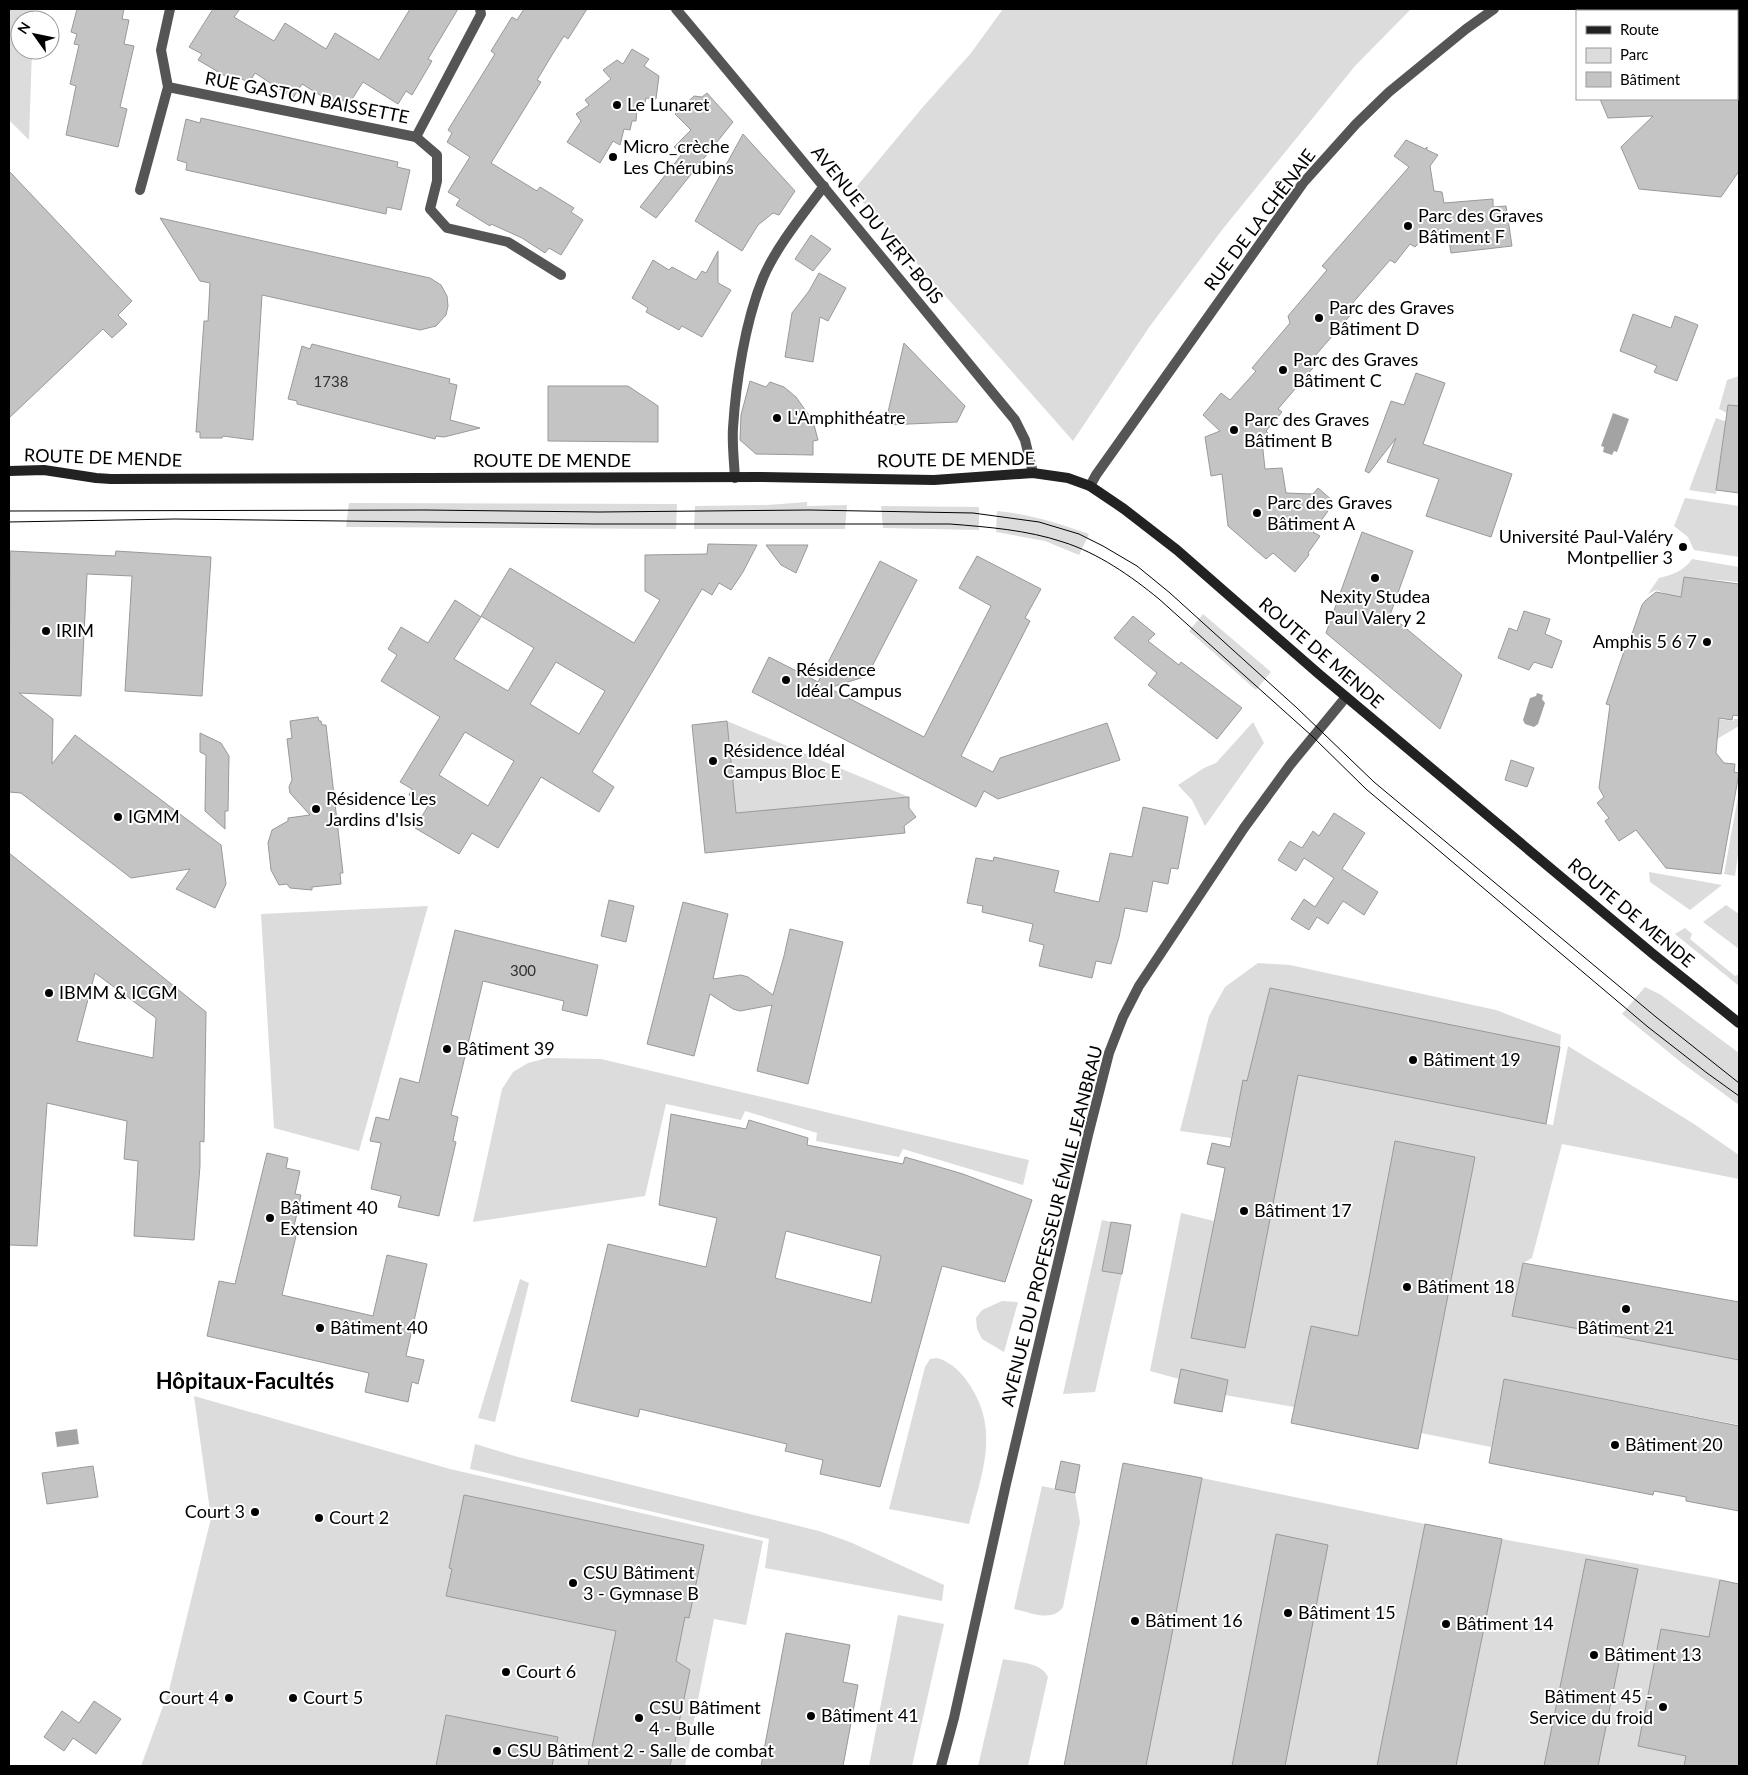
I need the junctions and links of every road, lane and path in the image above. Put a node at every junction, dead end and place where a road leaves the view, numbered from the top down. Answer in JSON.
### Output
{"nodes":[{"id":1,"x":170,"y":9,"type":"edge"},
{"id":2,"x":480,"y":9,"type":"edge"},
{"id":3,"x":676,"y":9,"type":"edge"},
{"id":4,"x":1494,"y":9,"type":"edge"},
{"id":5,"x":168,"y":87,"type":"junction"},
{"id":6,"x":416,"y":136,"type":"junction"},
{"id":7,"x":824,"y":186,"type":"junction"},
{"id":8,"x":140,"y":190,"type":"dead end"},
{"id":9,"x":561,"y":275,"type":"dead end"},
{"id":10,"x":9,"y":471,"type":"edge"},
{"id":11,"x":1033,"y":473,"type":"junction"},
{"id":12,"x":735,"y":478,"type":"junction"},
{"id":13,"x":1090,"y":486,"type":"junction"},
{"id":14,"x":1346,"y":697,"type":"junction"},
{"id":15,"x":1739,"y":1023,"type":"edge"},
{"id":16,"x":941,"y":1766,"type":"edge"}],
"edges":[{"from":1,"to":5,"type":"street"},
{"from":2,"to":6,"type":"street"},
{"from":3,"to":7,"type":"street","name":"AVENUE DU VERT-BOIS"},
{"from":4,"to":13,"type":"street","name":"RUE DE LA CHÊNAIE"},
{"from":5,"to":6,"type":"street","name":"RUE GASTON BAISSETTE"},
{"from":5,"to":8,"type":"street"},
{"from":6,"to":9,"type":"street","name":"RUE GASTON BAISSETTE"},
{"from":7,"to":11,"type":"street","name":"AVENUE DU VERT-BOIS"},
{"from":7,"to":12,"type":"street"},
{"from":10,"to":12,"type":"main road","name":"ROUTE DE MENDE"},
{"from":11,"to":12,"type":"main road","name":"ROUTE DE MENDE"},
{"from":11,"to":13,"type":"main road","name":"ROUTE DE MENDE"},
{"from":13,"to":14,"type":"main road","name":"ROUTE DE MENDE"},
{"from":14,"to":15,"type":"main road","name":"ROUTE DE MENDE"},
{"from":14,"to":16,"type":"street","name":"AVENUE DU PROFESSEUR ÉMILE JEANBRAU"}]}
